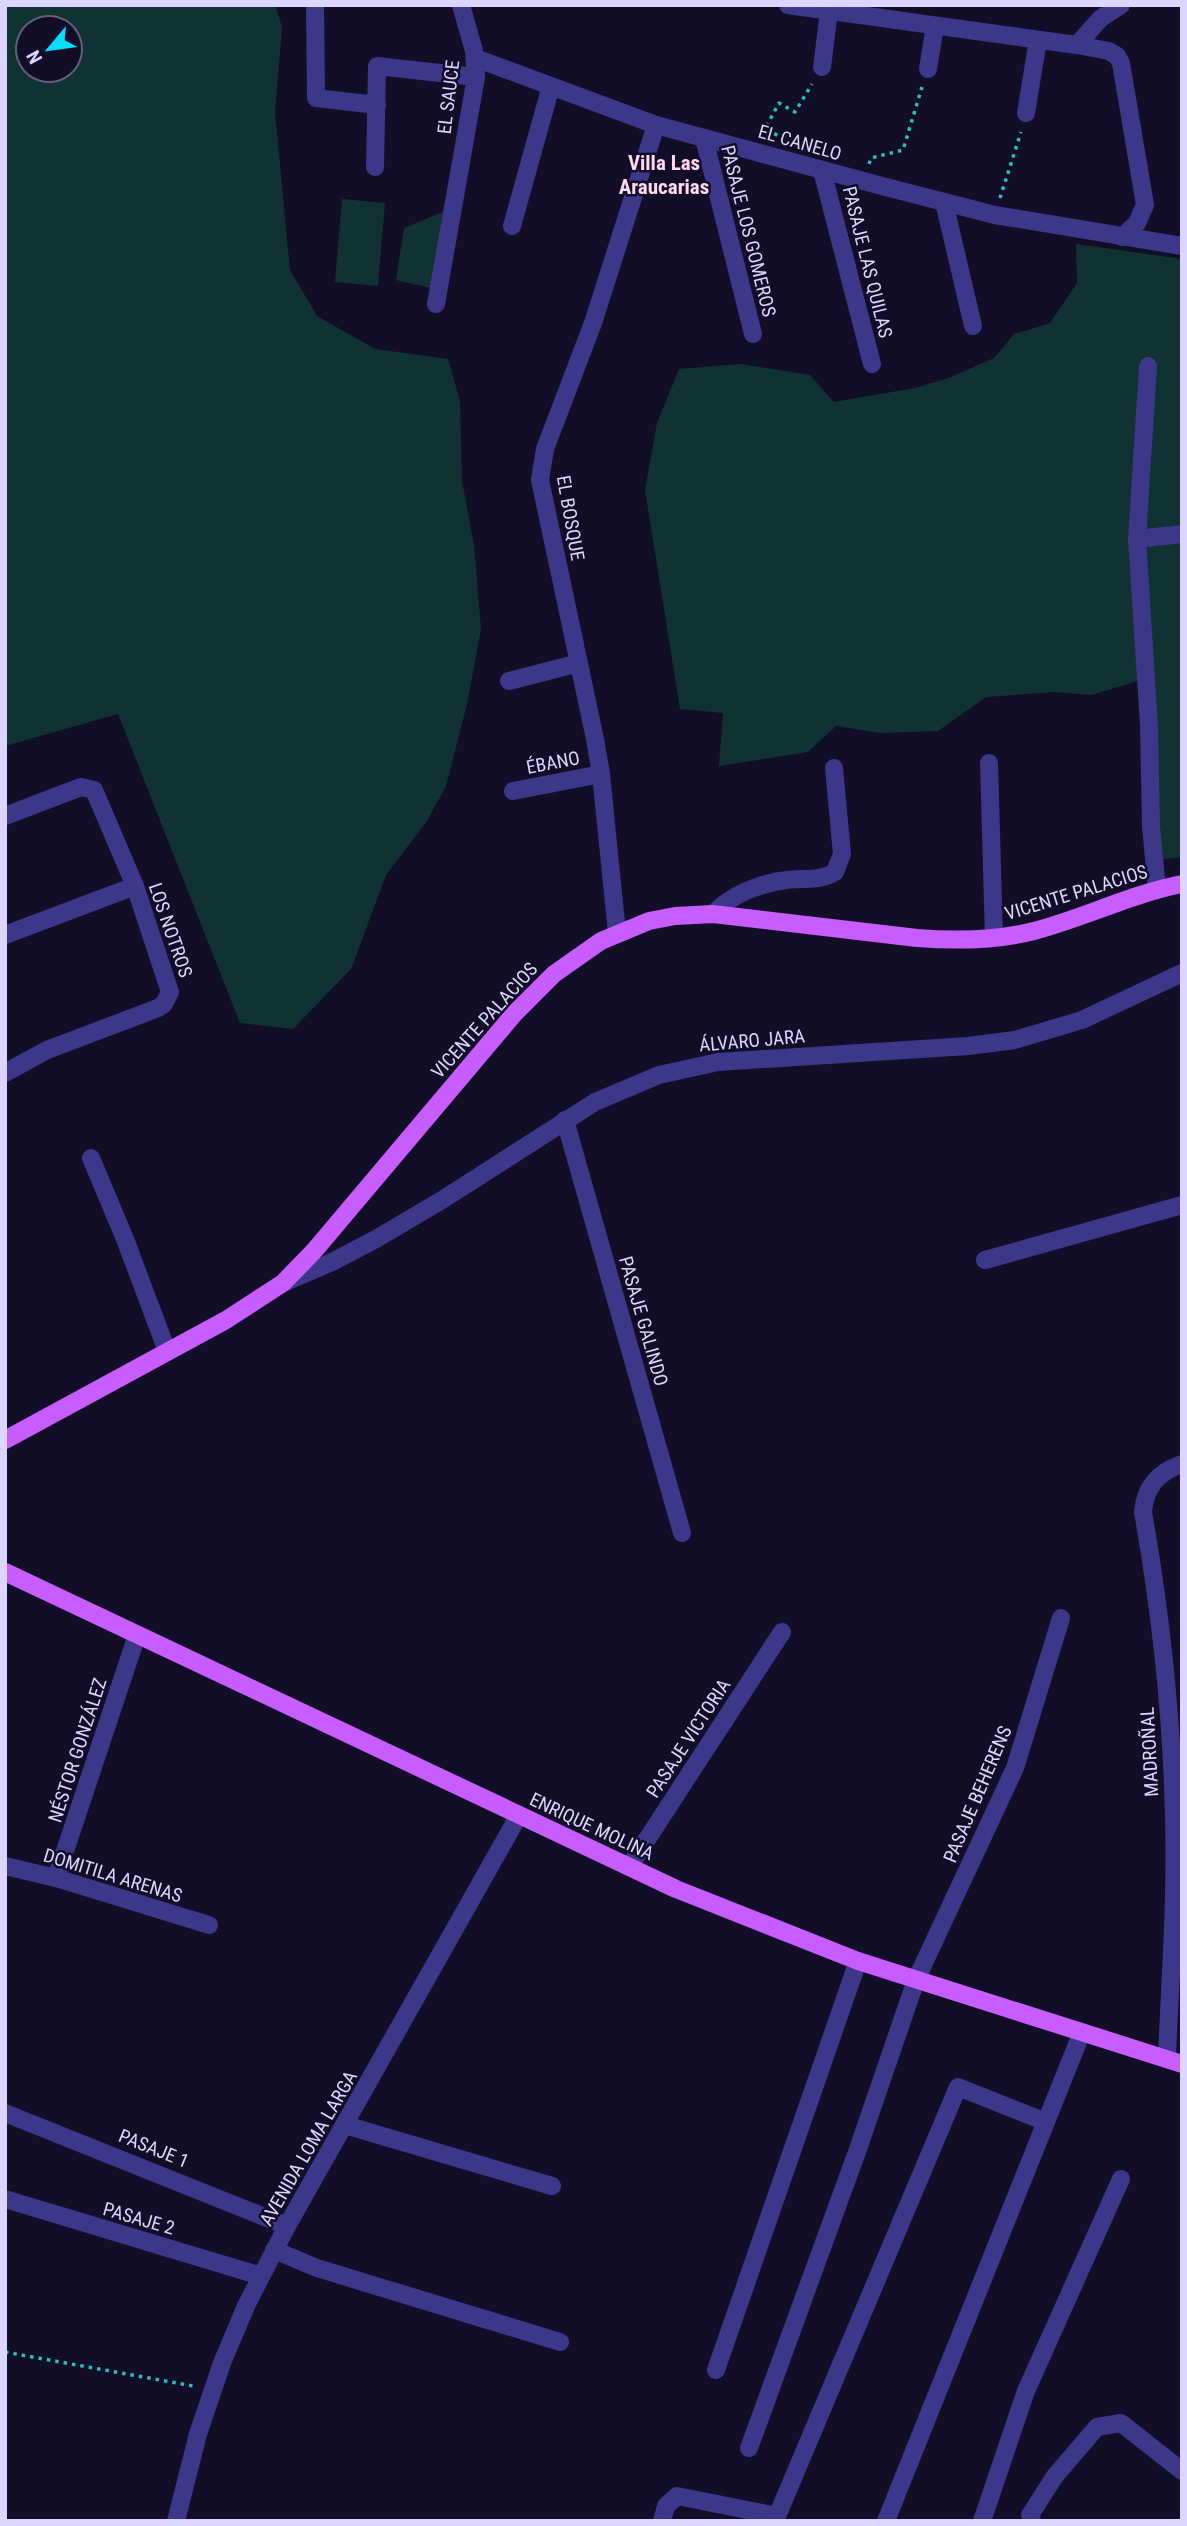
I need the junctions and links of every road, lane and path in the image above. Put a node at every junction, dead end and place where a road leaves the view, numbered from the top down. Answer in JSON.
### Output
{"nodes":[{"id":1,"x":315,"y":5,"type":"edge"},
{"id":2,"x":461,"y":5,"type":"edge"},
{"id":3,"x":788,"y":5,"type":"edge"},
{"id":4,"x":1121,"y":5,"type":"edge"},
{"id":5,"x":829,"y":11,"type":"junction"},
{"id":6,"x":935,"y":26,"type":"junction"},
{"id":7,"x":1038,"y":40,"type":"junction"},
{"id":8,"x":1077,"y":45,"type":"junction"},
{"id":9,"x":475,"y":58,"type":"junction"},
{"id":10,"x":822,"y":67,"type":"joint"},
{"id":11,"x":928,"y":69,"type":"joint"},
{"id":12,"x":475,"y":77,"type":"junction"},
{"id":13,"x":551,"y":86,"type":"junction"},
{"id":14,"x":377,"y":105,"type":"junction"},
{"id":15,"x":1026,"y":113,"type":"joint"},
{"id":16,"x":656,"y":125,"type":"junction"},
{"id":17,"x":704,"y":138,"type":"junction"},
{"id":18,"x":777,"y":157,"type":"junction"},
{"id":19,"x":375,"y":167,"type":"dead end"},
{"id":20,"x":822,"y":170,"type":"junction"},
{"id":21,"x":881,"y":186,"type":"junction"},
{"id":22,"x":944,"y":202,"type":"junction"},
{"id":23,"x":995,"y":215,"type":"junction"},
{"id":24,"x":512,"y":226,"type":"dead end"},
{"id":25,"x":1122,"y":237,"type":"junction"},
{"id":26,"x":1182,"y":246,"type":"edge"},
{"id":27,"x":436,"y":304,"type":"dead end"},
{"id":28,"x":973,"y":326,"type":"dead end"},
{"id":29,"x":754,"y":334,"type":"dead end"},
{"id":30,"x":872,"y":364,"type":"dead end"},
{"id":31,"x":1147,"y":366,"type":"dead end"},
{"id":32,"x":1182,"y":534,"type":"edge"},
{"id":33,"x":1137,"y":539,"type":"junction"},
{"id":34,"x":579,"y":663,"type":"junction"},
{"id":35,"x":509,"y":681,"type":"dead end"},
{"id":36,"x":989,"y":763,"type":"dead end"},
{"id":37,"x":834,"y":768,"type":"dead end"},
{"id":38,"x":601,"y":774,"type":"junction"},
{"id":39,"x":513,"y":791,"type":"dead end"},
{"id":40,"x":5,"y":816,"type":"edge"},
{"id":41,"x":1182,"y":884,"type":"edge"},
{"id":42,"x":135,"y":886,"type":"junction"},
{"id":43,"x":1157,"y":889,"type":"junction"},
{"id":44,"x":713,"y":914,"type":"junction"},
{"id":45,"x":617,"y":933,"type":"junction"},
{"id":46,"x":5,"y":935,"type":"edge"},
{"id":47,"x":994,"y":938,"type":"junction"},
{"id":48,"x":1181,"y":975,"type":"edge"},
{"id":49,"x":5,"y":1073,"type":"edge"},
{"id":50,"x":565,"y":1120,"type":"junction"},
{"id":51,"x":90,"y":1157,"type":"dead end"},
{"id":52,"x":1182,"y":1205,"type":"edge"},
{"id":53,"x":985,"y":1260,"type":"dead end"},
{"id":54,"x":283,"y":1283,"type":"junction"},
{"id":55,"x":167,"y":1352,"type":"junction"},
{"id":56,"x":5,"y":1440,"type":"edge"},
{"id":57,"x":1182,"y":1464,"type":"edge"},
{"id":58,"x":682,"y":1533,"type":"dead end"},
{"id":59,"x":5,"y":1572,"type":"edge"},
{"id":60,"x":1061,"y":1618,"type":"dead end"},
{"id":61,"x":782,"y":1632,"type":"dead end"},
{"id":62,"x":137,"y":1635,"type":"junction"},
{"id":63,"x":519,"y":1815,"type":"junction"},
{"id":64,"x":5,"y":1866,"type":"edge"},
{"id":65,"x":629,"y":1867,"type":"junction"},
{"id":66,"x":56,"y":1878,"type":"junction"},
{"id":67,"x":209,"y":1926,"type":"dead end"},
{"id":68,"x":858,"y":1961,"type":"junction"},
{"id":69,"x":916,"y":1980,"type":"junction"},
{"id":70,"x":1082,"y":2032,"type":"junction"},
{"id":71,"x":1174,"y":2061,"type":"edge"},
{"id":72,"x":5,"y":2113,"type":"edge"},
{"id":73,"x":1046,"y":2122,"type":"junction"},
{"id":74,"x":345,"y":2124,"type":"junction"},
{"id":75,"x":1121,"y":2179,"type":"dead end"},
{"id":76,"x":552,"y":2186,"type":"dead end"},
{"id":77,"x":5,"y":2199,"type":"edge"},
{"id":78,"x":287,"y":2226,"type":"junction"},
{"id":79,"x":274,"y":2250,"type":"junction"},
{"id":80,"x":261,"y":2276,"type":"junction"},
{"id":81,"x":560,"y":2342,"type":"dead end"},
{"id":82,"x":5,"y":2352,"type":"edge"},
{"id":83,"x":716,"y":2370,"type":"dead end"},
{"id":84,"x":212,"y":2390,"type":"junction"},
{"id":85,"x":749,"y":2448,"type":"dead end"},
{"id":86,"x":1182,"y":2471,"type":"edge"},
{"id":87,"x":776,"y":2518,"type":"edge"},
{"id":88,"x":176,"y":2521,"type":"edge"},
{"id":89,"x":663,"y":2521,"type":"edge"},
{"id":90,"x":886,"y":2521,"type":"edge"},
{"id":91,"x":982,"y":2521,"type":"edge"},
{"id":92,"x":1032,"y":2521,"type":"edge"}],
"edges":[{"from":1,"to":14,"type":"street"},
{"from":2,"to":9,"type":"street","name":"EL SAUCE"},
{"from":3,"to":5,"type":"street"},
{"from":4,"to":8,"type":"street"},
{"from":5,"to":6,"type":"street"},
{"from":5,"to":10,"type":"street"},
{"from":6,"to":7,"type":"street"},
{"from":6,"to":11,"type":"street"},
{"from":7,"to":8,"type":"street"},
{"from":7,"to":15,"type":"street"},
{"from":8,"to":25,"type":"street"},
{"from":9,"to":12,"type":"street","name":"EL SAUCE"},
{"from":9,"to":13,"type":"street","name":"EL CANELO"},
{"from":10,"to":18,"type":"path"},
{"from":11,"to":21,"type":"path"},
{"from":12,"to":14,"type":"street"},
{"from":12,"to":27,"type":"street","name":"EL SAUCE"},
{"from":13,"to":16,"type":"street","name":"EL CANELO"},
{"from":13,"to":24,"type":"street"},
{"from":14,"to":19,"type":"street"},
{"from":15,"to":23,"type":"path"},
{"from":16,"to":17,"type":"street","name":"EL CANELO"},
{"from":16,"to":34,"type":"street","name":"EL BOSQUE"},
{"from":17,"to":18,"type":"street","name":"EL CANELO"},
{"from":17,"to":29,"type":"street","name":"PASAJE LOS GOMEROS"},
{"from":18,"to":20,"type":"street","name":"EL CANELO"},
{"from":20,"to":21,"type":"street","name":"EL CANELO"},
{"from":20,"to":30,"type":"street","name":"PASAJE LAS QUILAS"},
{"from":21,"to":22,"type":"street","name":"EL CANELO"},
{"from":22,"to":23,"type":"street","name":"EL CANELO"},
{"from":22,"to":28,"type":"street"},
{"from":23,"to":25,"type":"street","name":"EL CANELO"},
{"from":25,"to":26,"type":"street","name":"EL CANELO"},
{"from":31,"to":33,"type":"street"},
{"from":32,"to":33,"type":"street"},
{"from":33,"to":43,"type":"street"},
{"from":34,"to":35,"type":"street"},
{"from":34,"to":38,"type":"street","name":"EL BOSQUE"},
{"from":36,"to":47,"type":"street"},
{"from":37,"to":44,"type":"street"},
{"from":38,"to":39,"type":"street","name":"ÉBANO"},
{"from":38,"to":45,"type":"street","name":"EL BOSQUE"},
{"from":40,"to":42,"type":"street","name":"LOS NOTROS"},
{"from":41,"to":43,"type":"main road","name":"VICENTE PALACIOS"},
{"from":42,"to":46,"type":"street"},
{"from":42,"to":49,"type":"street","name":"LOS NOTROS"},
{"from":43,"to":47,"type":"main road","name":"VICENTE PALACIOS"},
{"from":44,"to":45,"type":"main road","name":"VICENTE PALACIOS"},
{"from":44,"to":47,"type":"main road","name":"VICENTE PALACIOS"},
{"from":45,"to":54,"type":"main road","name":"VICENTE PALACIOS"},
{"from":48,"to":50,"type":"street","name":"ÁLVARO JARA"},
{"from":50,"to":54,"type":"street","name":"ÁLVARO JARA"},
{"from":50,"to":58,"type":"street","name":"PASAJE GALINDO"},
{"from":51,"to":55,"type":"street"},
{"from":52,"to":53,"type":"street"},
{"from":54,"to":55,"type":"main road","name":"VICENTE PALACIOS"},
{"from":55,"to":56,"type":"main road","name":"VICENTE PALACIOS"},
{"from":57,"to":71,"type":"street","name":"MADROÑAL"},
{"from":59,"to":62,"type":"main road","name":"ENRIQUE MOLINA"},
{"from":60,"to":69,"type":"street","name":"PASAJE BEHERENS"},
{"from":61,"to":65,"type":"street","name":"PASAJE VICTORIA"},
{"from":62,"to":63,"type":"main road","name":"ENRIQUE MOLINA"},
{"from":62,"to":66,"type":"street","name":"NÉSTOR GONZÁLEZ"},
{"from":63,"to":65,"type":"main road","name":"ENRIQUE MOLINA"},
{"from":63,"to":74,"type":"street","name":"AVENIDA LOMA LARGA"},
{"from":64,"to":66,"type":"street","name":"DOMITILA ARENAS"},
{"from":65,"to":68,"type":"main road","name":"ENRIQUE MOLINA"},
{"from":66,"to":67,"type":"street","name":"DOMITILA ARENAS"},
{"from":68,"to":69,"type":"main road","name":"ENRIQUE MOLINA"},
{"from":68,"to":83,"type":"street"},
{"from":69,"to":70,"type":"main road","name":"ENRIQUE MOLINA"},
{"from":69,"to":85,"type":"street","name":"PASAJE BEHERENS"},
{"from":70,"to":71,"type":"main road","name":"ENRIQUE MOLINA"},
{"from":70,"to":73,"type":"street"},
{"from":72,"to":78,"type":"street","name":"PASAJE 1"},
{"from":73,"to":87,"type":"street"},
{"from":73,"to":90,"type":"street"},
{"from":74,"to":76,"type":"street"},
{"from":74,"to":78,"type":"street","name":"AVENIDA LOMA LARGA"},
{"from":75,"to":91,"type":"street"},
{"from":77,"to":80,"type":"street","name":"PASAJE 2"},
{"from":78,"to":79,"type":"street","name":"AVENIDA LOMA LARGA"},
{"from":79,"to":80,"type":"street","name":"AVENIDA LOMA LARGA"},
{"from":79,"to":81,"type":"street"},
{"from":80,"to":84,"type":"street","name":"AVENIDA LOMA LARGA"},
{"from":82,"to":84,"type":"path"},
{"from":84,"to":88,"type":"street","name":"AVENIDA LOMA LARGA"},
{"from":86,"to":92,"type":"street"},
{"from":87,"to":89,"type":"street"}]}
